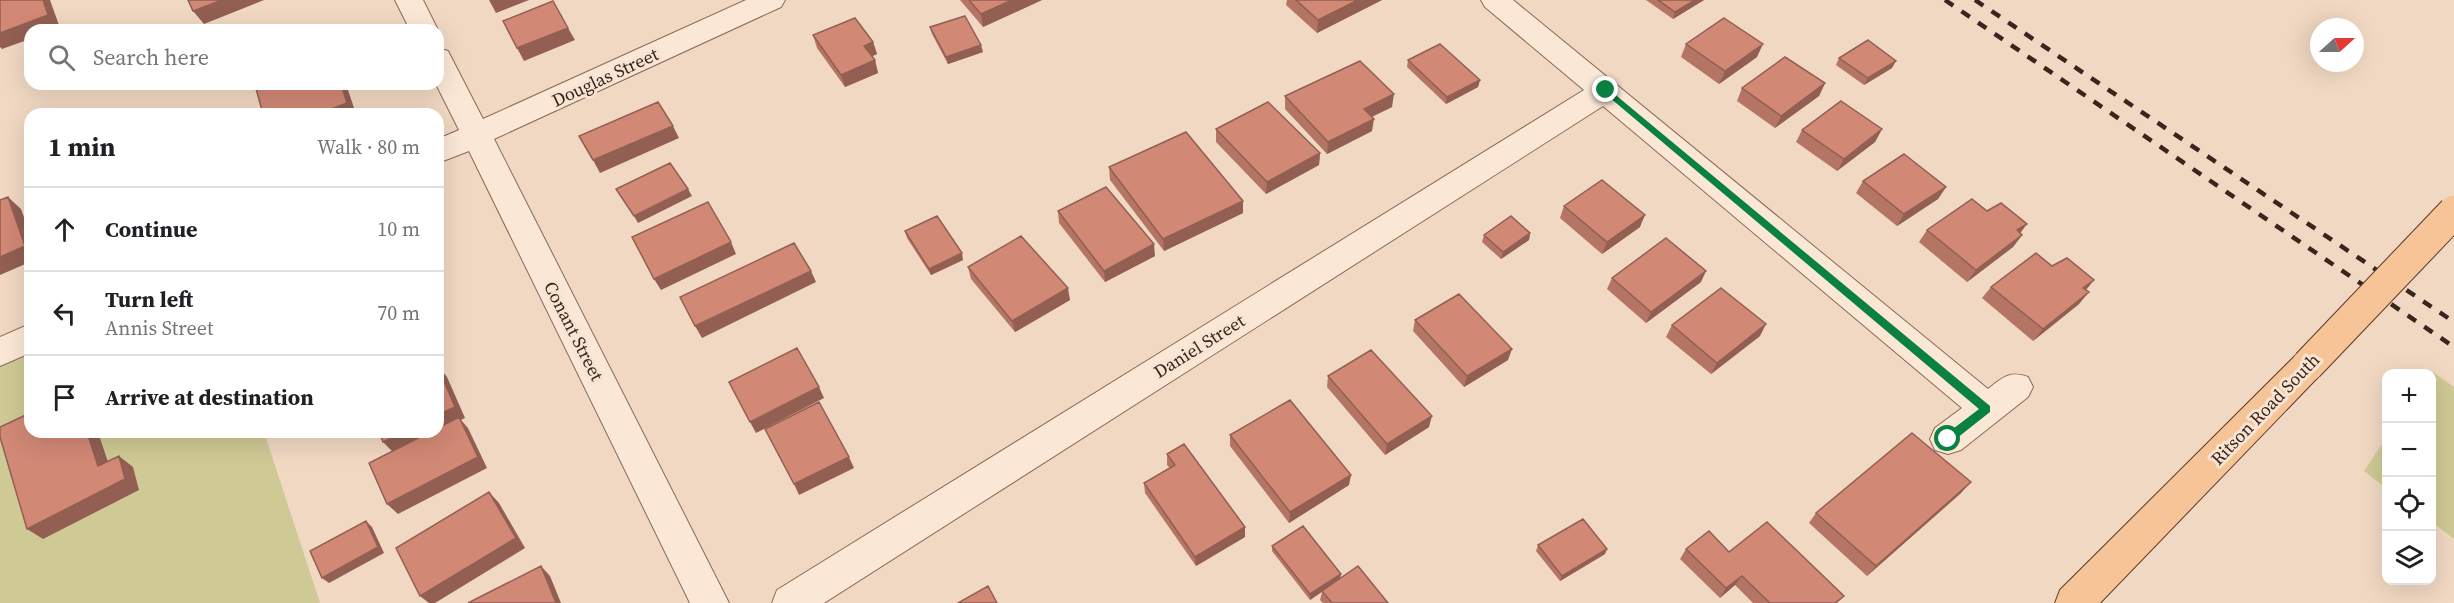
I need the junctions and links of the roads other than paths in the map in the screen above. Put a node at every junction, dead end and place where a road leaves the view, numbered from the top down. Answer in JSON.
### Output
{"nodes":[{"id":1,"x":409,"y":0,"type":"edge"},
{"id":2,"x":771,"y":0,"type":"edge"},
{"id":3,"x":1495,"y":0,"type":"edge"},
{"id":4,"x":421,"y":24,"type":"edge"},
{"id":5,"x":444,"y":70,"type":"edge"},
{"id":6,"x":1606,"y":90,"type":"junction"},
{"id":7,"x":477,"y":135,"type":"junction"},
{"id":8,"x":444,"y":149,"type":"edge"},
{"id":9,"x":2454,"y":212,"type":"edge"},
{"id":10,"x":24,"y":341,"type":"edge"},
{"id":11,"x":0,"y":352,"type":"edge"},
{"id":12,"x":2016,"y":387,"type":"dead end"},
{"id":13,"x":1987,"y":409,"type":"junction"},
{"id":14,"x":1948,"y":439,"type":"dead end"},
{"id":15,"x":710,"y":603,"type":"edge"},
{"id":16,"x":791,"y":603,"type":"edge"},
{"id":17,"x":2074,"y":603,"type":"edge"}],
"edges":[{"from":1,"to":4,"type":"street"},
{"from":2,"to":7,"type":"street","name":"Douglas Street"},
{"from":3,"to":6,"type":"street"},
{"from":5,"to":7,"type":"street","name":"Conant Street"},
{"from":6,"to":13,"type":"street"},
{"from":6,"to":16,"type":"street","name":"Daniel Street"},
{"from":7,"to":8,"type":"street","name":"Douglas Street"},
{"from":7,"to":15,"type":"street","name":"Conant Street"},
{"from":9,"to":17,"type":"main road","name":"Ritson Road South","bridge":true},
{"from":10,"to":11,"type":"street"},
{"from":12,"to":13,"type":"street"},
{"from":13,"to":14,"type":"street"}]}
